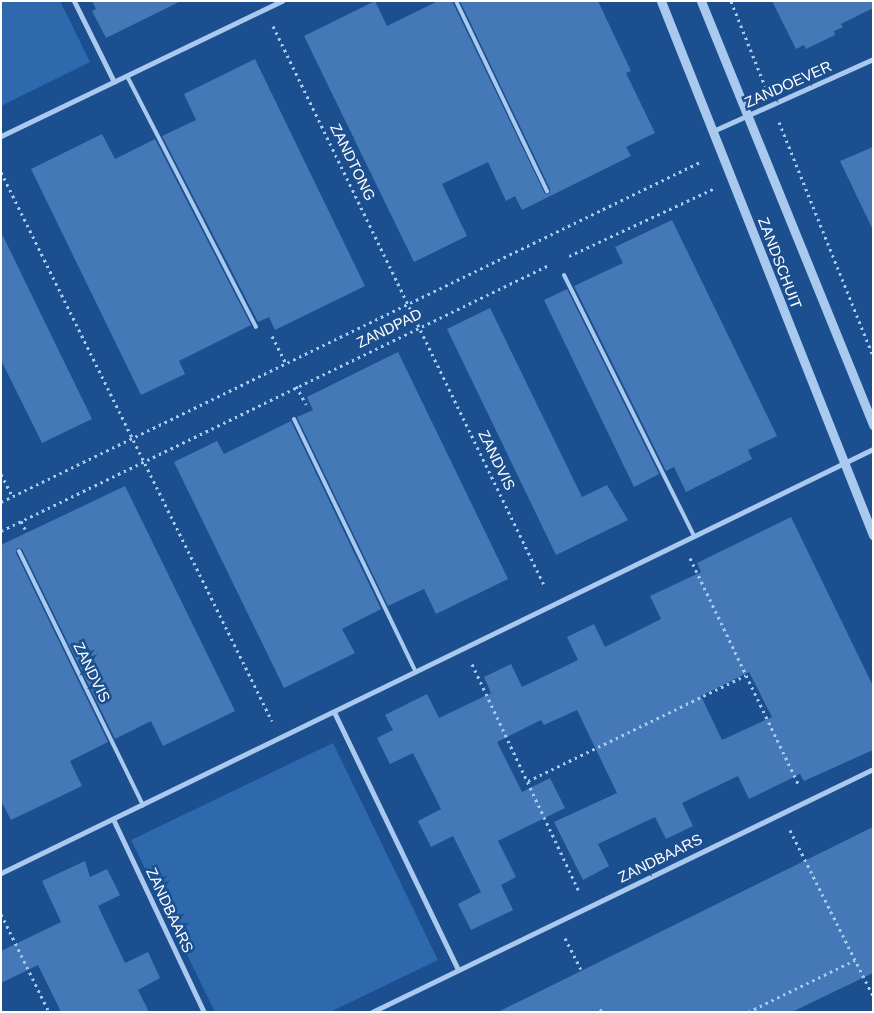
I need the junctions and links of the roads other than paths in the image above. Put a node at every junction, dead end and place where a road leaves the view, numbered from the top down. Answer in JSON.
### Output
{"nodes":[{"id":1,"x":74,"y":1,"type":"edge"},
{"id":2,"x":282,"y":1,"type":"edge"},
{"id":3,"x":456,"y":1,"type":"edge"},
{"id":4,"x":661,"y":1,"type":"edge"},
{"id":5,"x":701,"y":1,"type":"edge"},
{"id":6,"x":873,"y":59,"type":"edge"},
{"id":7,"x":127,"y":76,"type":"junction"},
{"id":8,"x":114,"y":82,"type":"junction"},
{"id":9,"x":747,"y":116,"type":"junction"},
{"id":10,"x":713,"y":131,"type":"junction"},
{"id":11,"x":1,"y":136,"type":"edge"},
{"id":12,"x":547,"y":191,"type":"dead end"},
{"id":13,"x":564,"y":275,"type":"dead end"},
{"id":14,"x":256,"y":327,"type":"road end"},
{"id":15,"x":294,"y":419,"type":"dead end"},
{"id":16,"x":873,"y":426,"type":"edge"},
{"id":17,"x":873,"y":449,"type":"edge"},
{"id":18,"x":844,"y":463,"type":"junction"},
{"id":19,"x":873,"y":535,"type":"edge"},
{"id":20,"x":694,"y":536,"type":"junction"},
{"id":21,"x":19,"y":552,"type":"dead end"},
{"id":22,"x":416,"y":672,"type":"junction"},
{"id":23,"x":334,"y":712,"type":"junction"},
{"id":24,"x":873,"y":769,"type":"edge"},
{"id":25,"x":143,"y":804,"type":"junction"},
{"id":26,"x":114,"y":819,"type":"junction"},
{"id":27,"x":1,"y":873,"type":"edge"},
{"id":28,"x":458,"y":970,"type":"junction"},
{"id":29,"x":204,"y":1012,"type":"edge"},
{"id":30,"x":372,"y":1012,"type":"edge"}],
"edges":[{"from":1,"to":8,"type":"street"},
{"from":2,"to":7,"type":"street"},
{"from":3,"to":12,"type":"lane"},
{"from":4,"to":10,"type":"street","name":"ZANDSCHUIT"},
{"from":5,"to":9,"type":"street","name":"ZANDSCHUIT"},
{"from":6,"to":9,"type":"street","name":"ZANDOEVER"},
{"from":7,"to":8,"type":"street"},
{"from":7,"to":14,"type":"lane"},
{"from":8,"to":11,"type":"street"},
{"from":9,"to":10,"type":"street","name":"ZANDOEVER"},
{"from":9,"to":16,"type":"street","name":"ZANDSCHUIT"},
{"from":10,"to":18,"type":"street","name":"ZANDSCHUIT"},
{"from":13,"to":20,"type":"lane"},
{"from":15,"to":22,"type":"lane"},
{"from":17,"to":18,"type":"street"},
{"from":18,"to":19,"type":"street","name":"ZANDSCHUIT"},
{"from":18,"to":20,"type":"street"},
{"from":20,"to":22,"type":"street"},
{"from":21,"to":25,"type":"lane","name":"ZANDVIS"},
{"from":22,"to":23,"type":"street"},
{"from":23,"to":25,"type":"street"},
{"from":23,"to":28,"type":"street"},
{"from":24,"to":28,"type":"street","name":"ZANDBAARS"},
{"from":25,"to":26,"type":"street"},
{"from":26,"to":27,"type":"street"},
{"from":26,"to":29,"type":"street","name":"ZANDBAARS"},
{"from":28,"to":30,"type":"street","name":"ZANDBAARS"}]}
